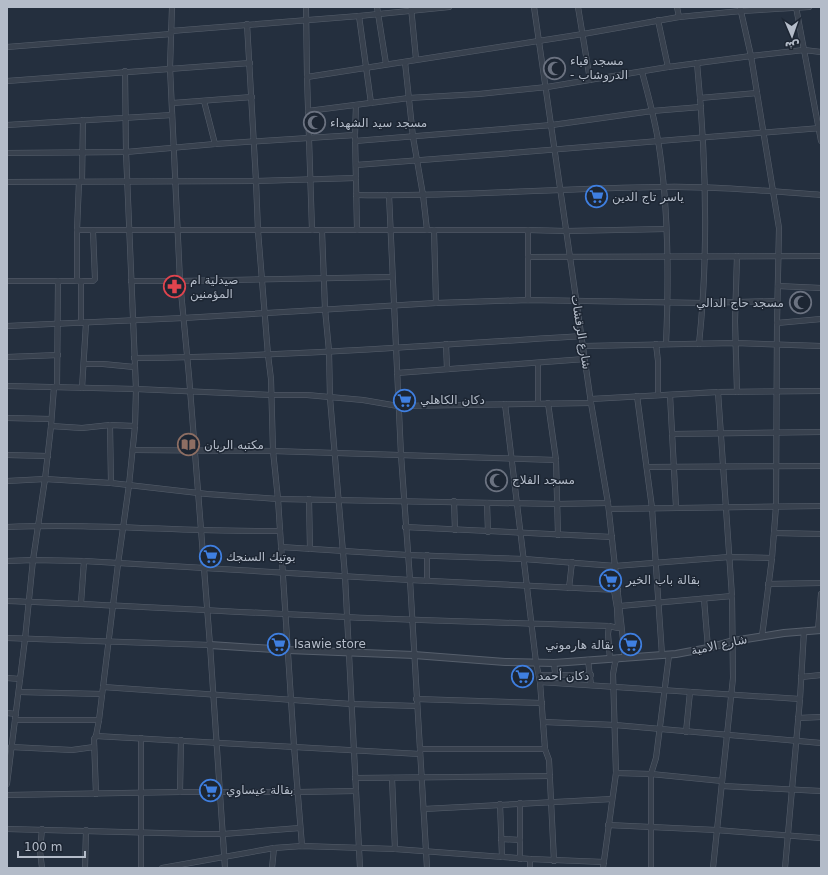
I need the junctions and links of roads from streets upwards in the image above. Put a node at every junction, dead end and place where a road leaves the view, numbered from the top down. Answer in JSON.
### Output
{"nodes":[{"id":1,"x":172,"y":7,"type":"edge"},
{"id":2,"x":306,"y":7,"type":"edge"},
{"id":3,"x":377,"y":7,"type":"edge"},
{"id":4,"x":449,"y":7,"type":"edge"},
{"id":5,"x":534,"y":7,"type":"edge"},
{"id":6,"x":578,"y":7,"type":"edge"},
{"id":7,"x":677,"y":7,"type":"edge"},
{"id":8,"x":809,"y":7,"type":"edge"},
{"id":9,"x":796,"y":8,"type":"edge"},
{"id":10,"x":411,"y":9,"type":"edge"},
{"id":11,"x":740,"y":9,"type":"edge"},
{"id":12,"x":378,"y":14,"type":"junction"},
{"id":13,"x":360,"y":16,"type":"junction"},
{"id":14,"x":679,"y":17,"type":"junction"},
{"id":15,"x":658,"y":20,"type":"junction"},
{"id":16,"x":306,"y":21,"type":"junction"},
{"id":17,"x":247,"y":24,"type":"junction"},
{"id":18,"x":171,"y":32,"type":"junction"},
{"id":19,"x":583,"y":34,"type":"junction"},
{"id":20,"x":539,"y":41,"type":"junction"},
{"id":21,"x":7,"y":47,"type":"edge"},
{"id":22,"x":804,"y":50,"type":"junction"},
{"id":23,"x":821,"y":52,"type":"edge"},
{"id":24,"x":751,"y":56,"type":"junction"},
{"id":25,"x":416,"y":59,"type":"junction"},
{"id":26,"x":250,"y":62,"type":"junction"},
{"id":27,"x":405,"y":62,"type":"junction"},
{"id":28,"x":697,"y":63,"type":"junction"},
{"id":29,"x":386,"y":64,"type":"junction"},
{"id":30,"x":366,"y":67,"type":"junction"},
{"id":31,"x":668,"y":67,"type":"junction"},
{"id":32,"x":170,"y":68,"type":"junction"},
{"id":33,"x":125,"y":71,"type":"junction"},
{"id":34,"x":642,"y":72,"type":"junction"},
{"id":35,"x":307,"y":77,"type":"junction"},
{"id":36,"x":590,"y":80,"type":"junction"},
{"id":37,"x":7,"y":82,"type":"edge"},
{"id":38,"x":547,"y":87,"type":"junction"},
{"id":39,"x":757,"y":93,"type":"junction"},
{"id":40,"x":252,"y":97,"type":"junction"},
{"id":41,"x":409,"y":98,"type":"junction"},
{"id":42,"x":700,"y":98,"type":"junction"},
{"id":43,"x":204,"y":101,"type":"junction"},
{"id":44,"x":173,"y":103,"type":"junction"},
{"id":45,"x":371,"y":103,"type":"junction"},
{"id":46,"x":356,"y":105,"type":"junction"},
{"id":47,"x":701,"y":107,"type":"junction"},
{"id":48,"x":308,"y":111,"type":"junction"},
{"id":49,"x":652,"y":111,"type":"junction"},
{"id":50,"x":172,"y":115,"type":"junction"},
{"id":51,"x":126,"y":117,"type":"junction"},
{"id":52,"x":83,"y":120,"type":"junction"},
{"id":53,"x":7,"y":125,"type":"edge"},
{"id":54,"x":552,"y":125,"type":"junction"},
{"id":55,"x":820,"y":128,"type":"edge"},
{"id":56,"x":763,"y":133,"type":"junction"},
{"id":57,"x":355,"y":135,"type":"junction"},
{"id":58,"x":413,"y":137,"type":"junction"},
{"id":59,"x":703,"y":137,"type":"junction"},
{"id":60,"x":309,"y":139,"type":"junction"},
{"id":61,"x":658,"y":141,"type":"junction"},
{"id":62,"x":821,"y":141,"type":"edge"},
{"id":63,"x":254,"y":142,"type":"junction"},
{"id":64,"x":355,"y":142,"type":"junction"},
{"id":65,"x":215,"y":144,"type":"junction"},
{"id":66,"x":174,"y":149,"type":"junction"},
{"id":67,"x":555,"y":149,"type":"junction"},
{"id":68,"x":126,"y":152,"type":"junction"},
{"id":69,"x":7,"y":153,"type":"edge"},
{"id":70,"x":82,"y":153,"type":"junction"},
{"id":71,"x":416,"y":160,"type":"junction"},
{"id":72,"x":356,"y":164,"type":"junction"},
{"id":73,"x":356,"y":178,"type":"junction"},
{"id":74,"x":310,"y":180,"type":"junction"},
{"id":75,"x":176,"y":181,"type":"junction"},
{"id":76,"x":256,"y":181,"type":"junction"},
{"id":77,"x":7,"y":182,"type":"edge"},
{"id":78,"x":80,"y":182,"type":"junction"},
{"id":79,"x":128,"y":182,"type":"junction"},
{"id":80,"x":663,"y":187,"type":"junction"},
{"id":81,"x":705,"y":188,"type":"junction"},
{"id":82,"x":560,"y":189,"type":"junction"},
{"id":83,"x":773,"y":191,"type":"junction"},
{"id":84,"x":356,"y":195,"type":"junction"},
{"id":85,"x":389,"y":195,"type":"junction"},
{"id":86,"x":424,"y":195,"type":"junction"},
{"id":87,"x":821,"y":195,"type":"edge"},
{"id":88,"x":666,"y":229,"type":"junction"},
{"id":89,"x":77,"y":230,"type":"junction"},
{"id":90,"x":178,"y":230,"type":"junction"},
{"id":91,"x":312,"y":230,"type":"junction"},
{"id":92,"x":357,"y":230,"type":"junction"},
{"id":93,"x":390,"y":230,"type":"junction"},
{"id":94,"x":427,"y":230,"type":"junction"},
{"id":95,"x":434,"y":230,"type":"junction"},
{"id":96,"x":528,"y":230,"type":"junction"},
{"id":97,"x":93,"y":231,"type":"junction"},
{"id":98,"x":129,"y":231,"type":"junction"},
{"id":99,"x":258,"y":231,"type":"junction"},
{"id":100,"x":322,"y":231,"type":"junction"},
{"id":101,"x":566,"y":231,"type":"junction"},
{"id":102,"x":704,"y":255,"type":"junction"},
{"id":103,"x":528,"y":256,"type":"junction"},
{"id":104,"x":570,"y":256,"type":"junction"},
{"id":105,"x":668,"y":256,"type":"junction"},
{"id":106,"x":737,"y":256,"type":"junction"},
{"id":107,"x":779,"y":256,"type":"junction"},
{"id":108,"x":821,"y":256,"type":"edge"},
{"id":109,"x":392,"y":277,"type":"junction"},
{"id":110,"x":324,"y":279,"type":"junction"},
{"id":111,"x":261,"y":280,"type":"junction"},
{"id":112,"x":7,"y":281,"type":"edge"},
{"id":113,"x":58,"y":281,"type":"junction"},
{"id":114,"x":79,"y":281,"type":"junction"},
{"id":115,"x":131,"y":281,"type":"junction"},
{"id":116,"x":180,"y":282,"type":"junction"},
{"id":117,"x":778,"y":286,"type":"junction"},
{"id":118,"x":821,"y":288,"type":"edge"},
{"id":119,"x":528,"y":300,"type":"junction"},
{"id":120,"x":577,"y":301,"type":"junction"},
{"id":121,"x":777,"y":301,"type":"junction"},
{"id":122,"x":668,"y":302,"type":"junction"},
{"id":123,"x":703,"y":302,"type":"junction"},
{"id":124,"x":736,"y":302,"type":"junction"},
{"id":125,"x":436,"y":303,"type":"junction"},
{"id":126,"x":394,"y":306,"type":"junction"},
{"id":127,"x":325,"y":309,"type":"junction"},
{"id":128,"x":264,"y":313,"type":"junction"},
{"id":129,"x":183,"y":318,"type":"junction"},
{"id":130,"x":133,"y":320,"type":"junction"},
{"id":131,"x":821,"y":320,"type":"edge"},
{"id":132,"x":84,"y":323,"type":"junction"},
{"id":133,"x":777,"y":323,"type":"junction"},
{"id":134,"x":58,"y":324,"type":"junction"},
{"id":135,"x":7,"y":326,"type":"edge"},
{"id":136,"x":582,"y":336,"type":"junction"},
{"id":137,"x":735,"y":343,"type":"junction"},
{"id":138,"x":446,"y":344,"type":"junction"},
{"id":139,"x":656,"y":344,"type":"junction"},
{"id":140,"x":666,"y":344,"type":"junction"},
{"id":141,"x":698,"y":344,"type":"junction"},
{"id":142,"x":776,"y":344,"type":"junction"},
{"id":143,"x":584,"y":346,"type":"junction"},
{"id":144,"x":821,"y":346,"type":"edge"},
{"id":145,"x":396,"y":347,"type":"junction"},
{"id":146,"x":329,"y":351,"type":"junction"},
{"id":147,"x":58,"y":355,"type":"junction"},
{"id":148,"x":268,"y":355,"type":"junction"},
{"id":149,"x":7,"y":357,"type":"edge"},
{"id":150,"x":134,"y":358,"type":"junction"},
{"id":151,"x":188,"y":358,"type":"junction"},
{"id":152,"x":585,"y":359,"type":"junction"},
{"id":153,"x":538,"y":363,"type":"junction"},
{"id":154,"x":84,"y":364,"type":"junction"},
{"id":155,"x":134,"y":367,"type":"junction"},
{"id":156,"x":447,"y":369,"type":"junction"},
{"id":157,"x":397,"y":373,"type":"junction"},
{"id":158,"x":7,"y":386,"type":"edge"},
{"id":159,"x":55,"y":387,"type":"junction"},
{"id":160,"x":82,"y":388,"type":"junction"},
{"id":161,"x":136,"y":389,"type":"junction"},
{"id":162,"x":776,"y":391,"type":"junction"},
{"id":163,"x":821,"y":391,"type":"edge"},
{"id":164,"x":190,"y":392,"type":"junction"},
{"id":165,"x":718,"y":392,"type":"junction"},
{"id":166,"x":737,"y":392,"type":"junction"},
{"id":167,"x":272,"y":395,"type":"junction"},
{"id":168,"x":658,"y":395,"type":"junction"},
{"id":169,"x":670,"y":395,"type":"junction"},
{"id":170,"x":638,"y":396,"type":"junction"},
{"id":171,"x":330,"y":398,"type":"junction"},
{"id":172,"x":591,"y":401,"type":"junction"},
{"id":173,"x":548,"y":403,"type":"junction"},
{"id":174,"x":505,"y":404,"type":"junction"},
{"id":175,"x":538,"y":404,"type":"junction"},
{"id":176,"x":398,"y":406,"type":"junction"},
{"id":177,"x":7,"y":418,"type":"edge"},
{"id":178,"x":52,"y":418,"type":"junction"},
{"id":179,"x":110,"y":424,"type":"junction"},
{"id":180,"x":51,"y":426,"type":"junction"},
{"id":181,"x":135,"y":426,"type":"junction"},
{"id":182,"x":776,"y":432,"type":"junction"},
{"id":183,"x":821,"y":432,"type":"edge"},
{"id":184,"x":672,"y":434,"type":"junction"},
{"id":185,"x":722,"y":434,"type":"junction"},
{"id":186,"x":133,"y":450,"type":"junction"},
{"id":187,"x":195,"y":451,"type":"junction"},
{"id":188,"x":273,"y":451,"type":"junction"},
{"id":189,"x":336,"y":453,"type":"junction"},
{"id":190,"x":7,"y":455,"type":"edge"},
{"id":191,"x":401,"y":455,"type":"junction"},
{"id":192,"x":48,"y":456,"type":"junction"},
{"id":193,"x":512,"y":459,"type":"junction"},
{"id":194,"x":556,"y":460,"type":"junction"},
{"id":195,"x":724,"y":466,"type":"junction"},
{"id":196,"x":821,"y":466,"type":"edge"},
{"id":197,"x":777,"y":467,"type":"junction"},
{"id":198,"x":648,"y":468,"type":"junction"},
{"id":199,"x":675,"y":468,"type":"junction"},
{"id":200,"x":45,"y":479,"type":"junction"},
{"id":201,"x":7,"y":481,"type":"edge"},
{"id":202,"x":111,"y":483,"type":"junction"},
{"id":203,"x":129,"y":485,"type":"junction"},
{"id":204,"x":198,"y":493,"type":"junction"},
{"id":205,"x":278,"y":499,"type":"junction"},
{"id":206,"x":310,"y":499,"type":"junction"},
{"id":207,"x":339,"y":500,"type":"junction"},
{"id":208,"x":404,"y":501,"type":"junction"},
{"id":209,"x":454,"y":501,"type":"junction"},
{"id":210,"x":487,"y":503,"type":"junction"},
{"id":211,"x":518,"y":503,"type":"junction"},
{"id":212,"x":608,"y":503,"type":"junction"},
{"id":213,"x":557,"y":504,"type":"junction"},
{"id":214,"x":726,"y":506,"type":"junction"},
{"id":215,"x":776,"y":506,"type":"junction"},
{"id":216,"x":821,"y":506,"type":"edge"},
{"id":217,"x":676,"y":507,"type":"junction"},
{"id":218,"x":652,"y":508,"type":"junction"},
{"id":219,"x":609,"y":509,"type":"junction"},
{"id":220,"x":38,"y":525,"type":"junction"},
{"id":221,"x":123,"y":526,"type":"junction"},
{"id":222,"x":7,"y":527,"type":"edge"},
{"id":223,"x":405,"y":527,"type":"junction"},
{"id":224,"x":201,"y":530,"type":"junction"},
{"id":225,"x":455,"y":530,"type":"junction"},
{"id":226,"x":280,"y":531,"type":"junction"},
{"id":227,"x":488,"y":532,"type":"junction"},
{"id":228,"x":521,"y":533,"type":"junction"},
{"id":229,"x":774,"y":533,"type":"junction"},
{"id":230,"x":821,"y":534,"type":"edge"},
{"id":231,"x":558,"y":535,"type":"junction"},
{"id":232,"x":612,"y":537,"type":"junction"},
{"id":233,"x":281,"y":547,"type":"junction"},
{"id":234,"x":310,"y":548,"type":"junction"},
{"id":235,"x":343,"y":550,"type":"junction"},
{"id":236,"x":407,"y":555,"type":"junction"},
{"id":237,"x":427,"y":555,"type":"junction"},
{"id":238,"x":729,"y":557,"type":"junction"},
{"id":239,"x":772,"y":558,"type":"junction"},
{"id":240,"x":524,"y":559,"type":"junction"},
{"id":241,"x":33,"y":560,"type":"junction"},
{"id":242,"x":7,"y":561,"type":"edge"},
{"id":243,"x":84,"y":562,"type":"junction"},
{"id":244,"x":572,"y":562,"type":"junction"},
{"id":245,"x":656,"y":563,"type":"junction"},
{"id":246,"x":118,"y":564,"type":"junction"},
{"id":247,"x":615,"y":566,"type":"junction"},
{"id":248,"x":204,"y":569,"type":"junction"},
{"id":249,"x":283,"y":574,"type":"junction"},
{"id":250,"x":344,"y":576,"type":"junction"},
{"id":251,"x":410,"y":580,"type":"junction"},
{"id":252,"x":427,"y":581,"type":"junction"},
{"id":253,"x":821,"y":583,"type":"edge"},
{"id":254,"x":768,"y":584,"type":"junction"},
{"id":255,"x":528,"y":586,"type":"junction"},
{"id":256,"x":569,"y":588,"type":"junction"},
{"id":257,"x":616,"y":590,"type":"junction"},
{"id":258,"x":821,"y":594,"type":"edge"},
{"id":259,"x":732,"y":596,"type":"junction"},
{"id":260,"x":704,"y":599,"type":"junction"},
{"id":261,"x":7,"y":601,"type":"edge"},
{"id":262,"x":29,"y":602,"type":"junction"},
{"id":263,"x":81,"y":603,"type":"junction"},
{"id":264,"x":659,"y":603,"type":"junction"},
{"id":265,"x":113,"y":606,"type":"junction"},
{"id":266,"x":620,"y":606,"type":"junction"},
{"id":267,"x":207,"y":610,"type":"junction"},
{"id":268,"x":285,"y":614,"type":"junction"},
{"id":269,"x":346,"y":617,"type":"junction"},
{"id":270,"x":412,"y":619,"type":"junction"},
{"id":271,"x":532,"y":624,"type":"junction"},
{"id":272,"x":608,"y":626,"type":"junction"},
{"id":273,"x":820,"y":630,"type":"edge"},
{"id":274,"x":804,"y":631,"type":"junction"},
{"id":275,"x":762,"y":636,"type":"junction"},
{"id":276,"x":7,"y":638,"type":"edge"},
{"id":277,"x":25,"y":639,"type":"junction"},
{"id":278,"x":733,"y":641,"type":"junction"},
{"id":279,"x":109,"y":642,"type":"junction"},
{"id":280,"x":210,"y":645,"type":"junction"},
{"id":281,"x":708,"y":648,"type":"junction"},
{"id":282,"x":288,"y":650,"type":"junction"},
{"id":283,"x":348,"y":653,"type":"junction"},
{"id":284,"x":414,"y":655,"type":"junction"},
{"id":285,"x":662,"y":655,"type":"junction"},
{"id":286,"x":669,"y":655,"type":"junction"},
{"id":287,"x":610,"y":658,"type":"junction"},
{"id":288,"x":617,"y":658,"type":"junction"},
{"id":289,"x":625,"y":658,"type":"junction"},
{"id":290,"x":588,"y":660,"type":"junction"},
{"id":291,"x":536,"y":662,"type":"junction"},
{"id":292,"x":554,"y":663,"type":"junction"},
{"id":293,"x":539,"y":675,"type":"junction"},
{"id":294,"x":556,"y":675,"type":"junction"},
{"id":295,"x":591,"y":675,"type":"junction"},
{"id":296,"x":821,"y":675,"type":"edge"},
{"id":297,"x":801,"y":677,"type":"junction"},
{"id":298,"x":7,"y":678,"type":"edge"},
{"id":299,"x":20,"y":680,"type":"junction"},
{"id":300,"x":540,"y":682,"type":"junction"},
{"id":301,"x":591,"y":685,"type":"junction"},
{"id":302,"x":103,"y":687,"type":"junction"},
{"id":303,"x":614,"y":687,"type":"junction"},
{"id":304,"x":665,"y":690,"type":"junction"},
{"id":305,"x":19,"y":692,"type":"junction"},
{"id":306,"x":690,"y":692,"type":"junction"},
{"id":307,"x":102,"y":694,"type":"junction"},
{"id":308,"x":732,"y":694,"type":"junction"},
{"id":309,"x":213,"y":695,"type":"junction"},
{"id":310,"x":290,"y":699,"type":"junction"},
{"id":311,"x":416,"y":699,"type":"junction"},
{"id":312,"x":800,"y":699,"type":"junction"},
{"id":313,"x":542,"y":703,"type":"junction"},
{"id":314,"x":351,"y":704,"type":"junction"},
{"id":315,"x":417,"y":706,"type":"junction"},
{"id":316,"x":7,"y":713,"type":"edge"},
{"id":317,"x":16,"y":714,"type":"junction"},
{"id":318,"x":821,"y":717,"type":"edge"},
{"id":319,"x":798,"y":718,"type":"junction"},
{"id":320,"x":15,"y":720,"type":"junction"},
{"id":321,"x":99,"y":720,"type":"junction"},
{"id":322,"x":544,"y":722,"type":"junction"},
{"id":323,"x":616,"y":725,"type":"junction"},
{"id":324,"x":660,"y":730,"type":"junction"},
{"id":325,"x":686,"y":732,"type":"junction"},
{"id":326,"x":727,"y":735,"type":"junction"},
{"id":327,"x":96,"y":736,"type":"junction"},
{"id":328,"x":141,"y":738,"type":"junction"},
{"id":329,"x":181,"y":740,"type":"junction"},
{"id":330,"x":796,"y":740,"type":"junction"},
{"id":331,"x":216,"y":742,"type":"junction"},
{"id":332,"x":821,"y":743,"type":"edge"},
{"id":333,"x":294,"y":746,"type":"junction"},
{"id":334,"x":12,"y":747,"type":"junction"},
{"id":335,"x":94,"y":747,"type":"junction"},
{"id":336,"x":545,"y":749,"type":"junction"},
{"id":337,"x":353,"y":750,"type":"junction"},
{"id":338,"x":420,"y":751,"type":"junction"},
{"id":339,"x":9,"y":757,"type":"edge"},
{"id":340,"x":616,"y":773,"type":"junction"},
{"id":341,"x":651,"y":774,"type":"junction"},
{"id":342,"x":550,"y":776,"type":"junction"},
{"id":343,"x":422,"y":777,"type":"junction"},
{"id":344,"x":355,"y":778,"type":"junction"},
{"id":345,"x":392,"y":778,"type":"junction"},
{"id":346,"x":722,"y":783,"type":"junction"},
{"id":347,"x":7,"y":784,"type":"edge"},
{"id":348,"x":792,"y":789,"type":"junction"},
{"id":349,"x":356,"y":791,"type":"junction"},
{"id":350,"x":821,"y":791,"type":"edge"},
{"id":351,"x":180,"y":792,"type":"junction"},
{"id":352,"x":220,"y":792,"type":"junction"},
{"id":353,"x":298,"y":792,"type":"junction"},
{"id":354,"x":140,"y":793,"type":"junction"},
{"id":355,"x":96,"y":794,"type":"junction"},
{"id":356,"x":7,"y":795,"type":"edge"},
{"id":357,"x":612,"y":799,"type":"junction"},
{"id":358,"x":551,"y":802,"type":"junction"},
{"id":359,"x":520,"y":803,"type":"junction"},
{"id":360,"x":500,"y":804,"type":"junction"},
{"id":361,"x":424,"y":809,"type":"junction"},
{"id":362,"x":608,"y":825,"type":"junction"},
{"id":363,"x":652,"y":827,"type":"junction"},
{"id":364,"x":300,"y":828,"type":"junction"},
{"id":365,"x":7,"y":829,"type":"edge"},
{"id":366,"x":42,"y":830,"type":"junction"},
{"id":367,"x":86,"y":830,"type":"junction"},
{"id":368,"x":716,"y":830,"type":"junction"},
{"id":369,"x":141,"y":832,"type":"junction"},
{"id":370,"x":223,"y":834,"type":"junction"},
{"id":371,"x":788,"y":835,"type":"junction"},
{"id":372,"x":821,"y":838,"type":"edge"},
{"id":373,"x":501,"y":839,"type":"junction"},
{"id":374,"x":520,"y":840,"type":"junction"},
{"id":375,"x":302,"y":846,"type":"junction"},
{"id":376,"x":274,"y":848,"type":"junction"},
{"id":377,"x":359,"y":848,"type":"junction"},
{"id":378,"x":395,"y":849,"type":"junction"},
{"id":379,"x":427,"y":852,"type":"junction"},
{"id":380,"x":225,"y":857,"type":"junction"},
{"id":381,"x":502,"y":857,"type":"junction"},
{"id":382,"x":520,"y":859,"type":"junction"},
{"id":383,"x":530,"y":859,"type":"junction"},
{"id":384,"x":554,"y":861,"type":"junction"},
{"id":385,"x":603,"y":865,"type":"edge"},
{"id":386,"x":42,"y":868,"type":"edge"},
{"id":387,"x":85,"y":868,"type":"edge"},
{"id":388,"x":141,"y":868,"type":"edge"},
{"id":389,"x":163,"y":868,"type":"edge"},
{"id":390,"x":225,"y":868,"type":"edge"},
{"id":391,"x":272,"y":868,"type":"edge"},
{"id":392,"x":360,"y":868,"type":"edge"},
{"id":393,"x":427,"y":868,"type":"edge"},
{"id":394,"x":530,"y":868,"type":"edge"},
{"id":395,"x":651,"y":868,"type":"edge"},
{"id":396,"x":713,"y":868,"type":"edge"},
{"id":397,"x":785,"y":868,"type":"edge"}],
"edges":[{"from":1,"to":18,"type":"street"},
{"from":2,"to":16,"type":"street"},
{"from":3,"to":12,"type":"street"},
{"from":4,"to":10,"type":"street"},
{"from":5,"to":20,"type":"street","name":"شارع الرقشات"},
{"from":6,"to":19,"type":"street"},
{"from":7,"to":14,"type":"street"},
{"from":8,"to":9,"type":"street"},
{"from":9,"to":11,"type":"street"},
{"from":9,"to":22,"type":"street"},
{"from":10,"to":12,"type":"street"},
{"from":10,"to":25,"type":"street"},
{"from":11,"to":14,"type":"street"},
{"from":11,"to":24,"type":"street"},
{"from":12,"to":13,"type":"street"},
{"from":12,"to":29,"type":"street"},
{"from":13,"to":16,"type":"street"},
{"from":13,"to":30,"type":"street"},
{"from":14,"to":15,"type":"street"},
{"from":15,"to":19,"type":"street"},
{"from":15,"to":31,"type":"street"},
{"from":16,"to":17,"type":"street"},
{"from":16,"to":35,"type":"street"},
{"from":17,"to":18,"type":"street"},
{"from":17,"to":26,"type":"street"},
{"from":18,"to":21,"type":"street"},
{"from":18,"to":32,"type":"street"},
{"from":19,"to":20,"type":"street"},
{"from":19,"to":36,"type":"street"},
{"from":20,"to":25,"type":"street"},
{"from":20,"to":38,"type":"street","name":"شارع الرقشات"},
{"from":22,"to":23,"type":"street"},
{"from":22,"to":24,"type":"street"},
{"from":22,"to":55,"type":"street"},
{"from":24,"to":28,"type":"street"},
{"from":24,"to":39,"type":"street"},
{"from":25,"to":27,"type":"street"},
{"from":26,"to":32,"type":"street"},
{"from":26,"to":40,"type":"street"},
{"from":27,"to":29,"type":"street"},
{"from":27,"to":41,"type":"street"},
{"from":28,"to":31,"type":"street"},
{"from":28,"to":42,"type":"street"},
{"from":29,"to":30,"type":"street"},
{"from":30,"to":35,"type":"street"},
{"from":30,"to":45,"type":"street"},
{"from":31,"to":34,"type":"street"},
{"from":32,"to":33,"type":"street"},
{"from":32,"to":44,"type":"street"},
{"from":33,"to":37,"type":"street"},
{"from":33,"to":51,"type":"street"},
{"from":34,"to":36,"type":"street"},
{"from":34,"to":49,"type":"street"},
{"from":35,"to":48,"type":"street"},
{"from":36,"to":38,"type":"street"},
{"from":38,"to":41,"type":"street"},
{"from":38,"to":54,"type":"street","name":"شارع الرقشات"},
{"from":39,"to":42,"type":"street"},
{"from":39,"to":56,"type":"street"},
{"from":40,"to":43,"type":"street"},
{"from":40,"to":63,"type":"street"},
{"from":41,"to":45,"type":"street"},
{"from":41,"to":58,"type":"street"},
{"from":42,"to":47,"type":"street"},
{"from":43,"to":44,"type":"street"},
{"from":43,"to":65,"type":"street"},
{"from":44,"to":50,"type":"street"},
{"from":45,"to":46,"type":"street"},
{"from":46,"to":48,"type":"street"},
{"from":46,"to":57,"type":"street"},
{"from":47,"to":49,"type":"street"},
{"from":47,"to":59,"type":"street"},
{"from":48,"to":60,"type":"street"},
{"from":49,"to":54,"type":"street"},
{"from":49,"to":61,"type":"street"},
{"from":50,"to":51,"type":"street"},
{"from":50,"to":66,"type":"street"},
{"from":51,"to":52,"type":"street"},
{"from":51,"to":68,"type":"street"},
{"from":52,"to":53,"type":"street"},
{"from":52,"to":70,"type":"street"},
{"from":54,"to":58,"type":"street"},
{"from":54,"to":67,"type":"street","name":"شارع الرقشات"},
{"from":55,"to":56,"type":"street"},
{"from":55,"to":62,"type":"street"},
{"from":56,"to":59,"type":"street"},
{"from":56,"to":83,"type":"street"},
{"from":57,"to":60,"type":"street"},
{"from":57,"to":64,"type":"street"},
{"from":58,"to":64,"type":"street"},
{"from":58,"to":71,"type":"street"},
{"from":59,"to":61,"type":"street"},
{"from":59,"to":81,"type":"street"},
{"from":60,"to":63,"type":"street"},
{"from":60,"to":74,"type":"street"},
{"from":61,"to":67,"type":"street"},
{"from":61,"to":80,"type":"street"},
{"from":63,"to":65,"type":"street"},
{"from":63,"to":76,"type":"street"},
{"from":64,"to":72,"type":"street"},
{"from":65,"to":66,"type":"street"},
{"from":66,"to":68,"type":"street"},
{"from":66,"to":75,"type":"street"},
{"from":67,"to":71,"type":"street"},
{"from":67,"to":82,"type":"street","name":"شارع الرقشات"},
{"from":68,"to":70,"type":"street"},
{"from":68,"to":79,"type":"street"},
{"from":69,"to":70,"type":"street"},
{"from":70,"to":78,"type":"street"},
{"from":71,"to":72,"type":"street"},
{"from":71,"to":86,"type":"street"},
{"from":72,"to":73,"type":"street"},
{"from":73,"to":74,"type":"street"},
{"from":73,"to":84,"type":"street"},
{"from":74,"to":76,"type":"street"},
{"from":74,"to":91,"type":"street"},
{"from":75,"to":76,"type":"street"},
{"from":75,"to":79,"type":"street"},
{"from":75,"to":90,"type":"street"},
{"from":76,"to":99,"type":"street"},
{"from":77,"to":78,"type":"street"},
{"from":78,"to":79,"type":"street"},
{"from":78,"to":89,"type":"street"},
{"from":79,"to":98,"type":"street"},
{"from":80,"to":81,"type":"street"},
{"from":80,"to":82,"type":"street"},
{"from":80,"to":88,"type":"street"},
{"from":81,"to":83,"type":"street"},
{"from":81,"to":102,"type":"street"},
{"from":82,"to":86,"type":"street"},
{"from":82,"to":101,"type":"street","name":"شارع الرقشات"},
{"from":83,"to":87,"type":"street"},
{"from":83,"to":107,"type":"street"},
{"from":84,"to":85,"type":"street"},
{"from":84,"to":92,"type":"street"},
{"from":85,"to":86,"type":"street"},
{"from":85,"to":93,"type":"street"},
{"from":86,"to":94,"type":"street"},
{"from":88,"to":101,"type":"street"},
{"from":88,"to":105,"type":"street"},
{"from":89,"to":97,"type":"street"},
{"from":89,"to":114,"type":"street"},
{"from":90,"to":98,"type":"street"},
{"from":90,"to":99,"type":"street"},
{"from":90,"to":116,"type":"street"},
{"from":91,"to":99,"type":"street"},
{"from":91,"to":100,"type":"street"},
{"from":92,"to":93,"type":"street"},
{"from":92,"to":100,"type":"street"},
{"from":93,"to":94,"type":"street"},
{"from":93,"to":109,"type":"street"},
{"from":94,"to":95,"type":"street"},
{"from":95,"to":96,"type":"street"},
{"from":95,"to":125,"type":"street"},
{"from":96,"to":101,"type":"street"},
{"from":96,"to":103,"type":"street"},
{"from":97,"to":98,"type":"street"},
{"from":97,"to":114,"type":"street"},
{"from":98,"to":115,"type":"street"},
{"from":99,"to":111,"type":"street"},
{"from":100,"to":110,"type":"street"},
{"from":101,"to":104,"type":"street","name":"شارع الرقشات"},
{"from":102,"to":105,"type":"street"},
{"from":102,"to":106,"type":"street"},
{"from":102,"to":123,"type":"street"},
{"from":103,"to":104,"type":"street"},
{"from":103,"to":119,"type":"street"},
{"from":104,"to":105,"type":"street"},
{"from":104,"to":120,"type":"street","name":"شارع الرقشات"},
{"from":105,"to":122,"type":"street"},
{"from":106,"to":107,"type":"street"},
{"from":106,"to":124,"type":"street"},
{"from":107,"to":108,"type":"street"},
{"from":107,"to":117,"type":"street"},
{"from":109,"to":110,"type":"street"},
{"from":109,"to":126,"type":"street"},
{"from":110,"to":111,"type":"street"},
{"from":110,"to":127,"type":"street"},
{"from":111,"to":116,"type":"street"},
{"from":111,"to":128,"type":"street"},
{"from":112,"to":113,"type":"street"},
{"from":113,"to":114,"type":"street"},
{"from":113,"to":134,"type":"street"},
{"from":114,"to":132,"type":"street"},
{"from":115,"to":116,"type":"street"},
{"from":115,"to":130,"type":"street"},
{"from":116,"to":129,"type":"street"},
{"from":117,"to":118,"type":"street"},
{"from":117,"to":121,"type":"street"},
{"from":119,"to":120,"type":"street"},
{"from":119,"to":125,"type":"street"},
{"from":120,"to":122,"type":"street"},
{"from":120,"to":136,"type":"street","name":"شارع الرقشات"},
{"from":121,"to":124,"type":"street"},
{"from":121,"to":133,"type":"street"},
{"from":122,"to":123,"type":"street"},
{"from":122,"to":140,"type":"street"},
{"from":123,"to":124,"type":"street"},
{"from":123,"to":141,"type":"street"},
{"from":124,"to":137,"type":"street"},
{"from":125,"to":126,"type":"street"},
{"from":126,"to":127,"type":"street"},
{"from":126,"to":145,"type":"street"},
{"from":127,"to":128,"type":"street"},
{"from":127,"to":146,"type":"street"},
{"from":128,"to":129,"type":"street"},
{"from":128,"to":148,"type":"street"},
{"from":129,"to":130,"type":"street"},
{"from":129,"to":151,"type":"street"},
{"from":130,"to":132,"type":"street"},
{"from":130,"to":150,"type":"street"},
{"from":131,"to":133,"type":"street"},
{"from":132,"to":134,"type":"street"},
{"from":132,"to":154,"type":"street"},
{"from":133,"to":142,"type":"street"},
{"from":134,"to":135,"type":"street"},
{"from":134,"to":147,"type":"street"},
{"from":136,"to":138,"type":"street"},
{"from":136,"to":143,"type":"street","name":"شارع الرقشات"},
{"from":137,"to":141,"type":"street"},
{"from":137,"to":142,"type":"street"},
{"from":137,"to":166,"type":"street"},
{"from":138,"to":145,"type":"street"},
{"from":138,"to":156,"type":"street"},
{"from":139,"to":140,"type":"street"},
{"from":139,"to":143,"type":"street"},
{"from":139,"to":168,"type":"street"},
{"from":140,"to":141,"type":"street"},
{"from":142,"to":144,"type":"street"},
{"from":142,"to":162,"type":"street"},
{"from":143,"to":152,"type":"street","name":"شارع الرقشات"},
{"from":145,"to":146,"type":"street"},
{"from":145,"to":157,"type":"street"},
{"from":146,"to":148,"type":"street"},
{"from":146,"to":171,"type":"street"},
{"from":147,"to":149,"type":"street"},
{"from":147,"to":159,"type":"street"},
{"from":148,"to":151,"type":"street"},
{"from":148,"to":167,"type":"street"},
{"from":150,"to":151,"type":"street"},
{"from":150,"to":155,"type":"street"},
{"from":151,"to":164,"type":"street"},
{"from":152,"to":153,"type":"street"},
{"from":152,"to":172,"type":"street","name":"شارع الرقشات"},
{"from":153,"to":156,"type":"street"},
{"from":153,"to":175,"type":"street"},
{"from":154,"to":155,"type":"street"},
{"from":154,"to":160,"type":"street"},
{"from":155,"to":161,"type":"street"},
{"from":156,"to":157,"type":"street"},
{"from":157,"to":176,"type":"street"},
{"from":158,"to":159,"type":"street"},
{"from":159,"to":160,"type":"street"},
{"from":159,"to":178,"type":"street"},
{"from":160,"to":161,"type":"street"},
{"from":161,"to":164,"type":"street"},
{"from":161,"to":181,"type":"street"},
{"from":162,"to":163,"type":"street"},
{"from":162,"to":166,"type":"street"},
{"from":162,"to":182,"type":"street"},
{"from":164,"to":167,"type":"street"},
{"from":164,"to":187,"type":"street"},
{"from":165,"to":166,"type":"street"},
{"from":165,"to":169,"type":"street"},
{"from":165,"to":185,"type":"street"},
{"from":167,"to":171,"type":"street"},
{"from":167,"to":188,"type":"street"},
{"from":168,"to":169,"type":"street"},
{"from":168,"to":170,"type":"street"},
{"from":169,"to":184,"type":"street"},
{"from":170,"to":172,"type":"street"},
{"from":170,"to":198,"type":"street"},
{"from":171,"to":176,"type":"street"},
{"from":171,"to":189,"type":"street"},
{"from":172,"to":173,"type":"street"},
{"from":172,"to":212,"type":"street","name":"شارع الرقشات"},
{"from":173,"to":175,"type":"street"},
{"from":173,"to":194,"type":"street"},
{"from":174,"to":175,"type":"street"},
{"from":174,"to":176,"type":"street"},
{"from":174,"to":193,"type":"street"},
{"from":176,"to":191,"type":"street"},
{"from":177,"to":178,"type":"street"},
{"from":178,"to":180,"type":"street"},
{"from":179,"to":180,"type":"street"},
{"from":179,"to":181,"type":"street"},
{"from":179,"to":202,"type":"street"},
{"from":180,"to":192,"type":"street"},
{"from":181,"to":186,"type":"street"},
{"from":182,"to":183,"type":"street"},
{"from":182,"to":185,"type":"street"},
{"from":182,"to":197,"type":"street"},
{"from":184,"to":185,"type":"street"},
{"from":184,"to":199,"type":"street"},
{"from":185,"to":195,"type":"street"},
{"from":186,"to":187,"type":"street"},
{"from":186,"to":203,"type":"street"},
{"from":187,"to":188,"type":"street"},
{"from":187,"to":204,"type":"street"},
{"from":188,"to":189,"type":"street"},
{"from":188,"to":205,"type":"street"},
{"from":189,"to":191,"type":"street"},
{"from":189,"to":207,"type":"street"},
{"from":190,"to":192,"type":"street"},
{"from":191,"to":193,"type":"street"},
{"from":191,"to":208,"type":"street"},
{"from":192,"to":200,"type":"street"},
{"from":193,"to":194,"type":"street"},
{"from":193,"to":211,"type":"street"},
{"from":194,"to":213,"type":"street"},
{"from":195,"to":197,"type":"street"},
{"from":195,"to":199,"type":"street"},
{"from":195,"to":214,"type":"street"},
{"from":196,"to":197,"type":"street"},
{"from":197,"to":215,"type":"street"},
{"from":198,"to":199,"type":"street"},
{"from":198,"to":218,"type":"street"},
{"from":199,"to":217,"type":"street"},
{"from":200,"to":201,"type":"street"},
{"from":200,"to":202,"type":"street"},
{"from":200,"to":220,"type":"street"},
{"from":202,"to":203,"type":"street"},
{"from":203,"to":204,"type":"street"},
{"from":203,"to":221,"type":"street"},
{"from":204,"to":205,"type":"street"},
{"from":204,"to":224,"type":"street"},
{"from":205,"to":206,"type":"street"},
{"from":205,"to":226,"type":"street"},
{"from":206,"to":207,"type":"street"},
{"from":206,"to":234,"type":"street"},
{"from":207,"to":208,"type":"street"},
{"from":207,"to":235,"type":"street"},
{"from":208,"to":209,"type":"street"},
{"from":208,"to":223,"type":"street"},
{"from":209,"to":210,"type":"street"},
{"from":209,"to":225,"type":"street"},
{"from":210,"to":211,"type":"street"},
{"from":210,"to":227,"type":"street"},
{"from":211,"to":213,"type":"street"},
{"from":211,"to":228,"type":"street"},
{"from":212,"to":213,"type":"street"},
{"from":212,"to":219,"type":"street","name":"شارع الرقشات"},
{"from":213,"to":231,"type":"street"},
{"from":214,"to":215,"type":"street"},
{"from":214,"to":217,"type":"street"},
{"from":214,"to":238,"type":"street"},
{"from":215,"to":216,"type":"street"},
{"from":215,"to":229,"type":"street"},
{"from":217,"to":218,"type":"street"},
{"from":218,"to":219,"type":"street"},
{"from":218,"to":245,"type":"street"},
{"from":219,"to":232,"type":"street","name":"شارع الرقشات"},
{"from":220,"to":221,"type":"street"},
{"from":220,"to":222,"type":"street"},
{"from":220,"to":241,"type":"street"},
{"from":221,"to":224,"type":"street"},
{"from":221,"to":246,"type":"street"},
{"from":223,"to":225,"type":"street"},
{"from":223,"to":236,"type":"street"},
{"from":224,"to":226,"type":"street"},
{"from":224,"to":248,"type":"street"},
{"from":225,"to":227,"type":"street"},
{"from":226,"to":233,"type":"street"},
{"from":227,"to":228,"type":"street"},
{"from":228,"to":231,"type":"street"},
{"from":228,"to":240,"type":"street"},
{"from":229,"to":230,"type":"street"},
{"from":229,"to":239,"type":"street"},
{"from":231,"to":232,"type":"street"},
{"from":232,"to":247,"type":"street","name":"شارع الرقشات"},
{"from":233,"to":234,"type":"street"},
{"from":233,"to":249,"type":"street"},
{"from":234,"to":235,"type":"street"},
{"from":235,"to":236,"type":"street"},
{"from":235,"to":250,"type":"street"},
{"from":236,"to":237,"type":"street"},
{"from":236,"to":251,"type":"street"},
{"from":237,"to":240,"type":"street"},
{"from":237,"to":252,"type":"street"},
{"from":238,"to":239,"type":"street"},
{"from":238,"to":245,"type":"street"},
{"from":238,"to":259,"type":"street"},
{"from":239,"to":254,"type":"street"},
{"from":240,"to":244,"type":"street"},
{"from":240,"to":255,"type":"street"},
{"from":241,"to":242,"type":"street"},
{"from":241,"to":243,"type":"street"},
{"from":241,"to":262,"type":"street"},
{"from":243,"to":246,"type":"street"},
{"from":243,"to":263,"type":"street"},
{"from":244,"to":247,"type":"street"},
{"from":244,"to":256,"type":"street"},
{"from":245,"to":247,"type":"street"},
{"from":245,"to":264,"type":"street"},
{"from":246,"to":248,"type":"street"},
{"from":246,"to":265,"type":"street"},
{"from":247,"to":257,"type":"street","name":"شارع الرقشات"},
{"from":248,"to":249,"type":"street"},
{"from":248,"to":267,"type":"street"},
{"from":249,"to":250,"type":"street"},
{"from":249,"to":268,"type":"street"},
{"from":250,"to":251,"type":"street"},
{"from":250,"to":269,"type":"street"},
{"from":251,"to":252,"type":"street"},
{"from":251,"to":270,"type":"street"},
{"from":252,"to":255,"type":"street"},
{"from":253,"to":254,"type":"street"},
{"from":254,"to":275,"type":"street"},
{"from":255,"to":256,"type":"street"},
{"from":255,"to":271,"type":"street"},
{"from":256,"to":257,"type":"street"},
{"from":257,"to":266,"type":"street","name":"شارع الرقشات"},
{"from":257,"to":272,"type":"street"},
{"from":258,"to":273,"type":"street"},
{"from":259,"to":260,"type":"street"},
{"from":259,"to":278,"type":"street"},
{"from":260,"to":264,"type":"street"},
{"from":260,"to":281,"type":"street"},
{"from":261,"to":262,"type":"street"},
{"from":262,"to":263,"type":"street"},
{"from":262,"to":277,"type":"street"},
{"from":263,"to":265,"type":"street"},
{"from":264,"to":266,"type":"street"},
{"from":264,"to":285,"type":"street"},
{"from":265,"to":267,"type":"street"},
{"from":265,"to":279,"type":"street"},
{"from":266,"to":289,"type":"street","name":"شارع الرقشات"},
{"from":267,"to":268,"type":"street"},
{"from":267,"to":280,"type":"street"},
{"from":268,"to":269,"type":"street"},
{"from":268,"to":282,"type":"street"},
{"from":269,"to":270,"type":"street"},
{"from":269,"to":283,"type":"street"},
{"from":270,"to":271,"type":"street"},
{"from":270,"to":284,"type":"street"},
{"from":271,"to":272,"type":"street"},
{"from":271,"to":291,"type":"street"},
{"from":272,"to":287,"type":"street"},
{"from":273,"to":274,"type":"street","name":"شارع الامية"},
{"from":274,"to":275,"type":"street","name":"شارع الامية"},
{"from":274,"to":297,"type":"street"},
{"from":275,"to":278,"type":"street","name":"شارع الامية"},
{"from":276,"to":277,"type":"street"},
{"from":277,"to":279,"type":"street"},
{"from":277,"to":299,"type":"street"},
{"from":278,"to":281,"type":"street","name":"شارع الامية"},
{"from":278,"to":308,"type":"street"},
{"from":279,"to":280,"type":"street"},
{"from":279,"to":302,"type":"street"},
{"from":280,"to":282,"type":"street","name":"شارع الامية"},
{"from":280,"to":309,"type":"street"},
{"from":281,"to":286,"type":"street","name":"شارع الامية"},
{"from":282,"to":283,"type":"street","name":"شارع الامية"},
{"from":282,"to":310,"type":"street"},
{"from":283,"to":284,"type":"street","name":"شارع الامية"},
{"from":283,"to":314,"type":"street"},
{"from":284,"to":291,"type":"street","name":"شارع الامية"},
{"from":284,"to":311,"type":"street"},
{"from":285,"to":286,"type":"street","name":"شارع الامية"},
{"from":285,"to":289,"type":"street","name":"شارع الامية"},
{"from":286,"to":304,"type":"street"},
{"from":287,"to":288,"type":"street","name":"شارع الامية"},
{"from":287,"to":290,"type":"street","name":"شارع الامية"},
{"from":288,"to":289,"type":"street","name":"شارع الامية"},
{"from":288,"to":303,"type":"street"},
{"from":290,"to":292,"type":"street","name":"شارع الامية"},
{"from":290,"to":295,"type":"street"},
{"from":291,"to":292,"type":"street","name":"شارع الامية"},
{"from":291,"to":293,"type":"street"},
{"from":292,"to":294,"type":"street"},
{"from":293,"to":294,"type":"street"},
{"from":293,"to":300,"type":"street"},
{"from":294,"to":295,"type":"street"},
{"from":295,"to":301,"type":"street"},
{"from":296,"to":297,"type":"street"},
{"from":297,"to":312,"type":"street"},
{"from":298,"to":299,"type":"street"},
{"from":299,"to":305,"type":"street"},
{"from":300,"to":301,"type":"street"},
{"from":300,"to":313,"type":"street"},
{"from":301,"to":303,"type":"street"},
{"from":302,"to":307,"type":"street"},
{"from":302,"to":309,"type":"street"},
{"from":303,"to":304,"type":"street"},
{"from":303,"to":323,"type":"street"},
{"from":304,"to":306,"type":"street"},
{"from":304,"to":324,"type":"street"},
{"from":305,"to":307,"type":"street"},
{"from":305,"to":317,"type":"street"},
{"from":306,"to":308,"type":"street"},
{"from":306,"to":325,"type":"street"},
{"from":307,"to":321,"type":"street"},
{"from":308,"to":312,"type":"street"},
{"from":308,"to":326,"type":"street"},
{"from":309,"to":310,"type":"street"},
{"from":309,"to":331,"type":"street"},
{"from":310,"to":314,"type":"street"},
{"from":310,"to":333,"type":"street"},
{"from":311,"to":313,"type":"street"},
{"from":311,"to":315,"type":"street"},
{"from":312,"to":319,"type":"street"},
{"from":313,"to":322,"type":"street"},
{"from":314,"to":315,"type":"street"},
{"from":314,"to":337,"type":"street"},
{"from":315,"to":338,"type":"street"},
{"from":316,"to":317,"type":"street"},
{"from":317,"to":320,"type":"street"},
{"from":318,"to":319,"type":"street"},
{"from":319,"to":330,"type":"street"},
{"from":320,"to":321,"type":"street"},
{"from":320,"to":334,"type":"street"},
{"from":321,"to":327,"type":"street"},
{"from":322,"to":323,"type":"street"},
{"from":322,"to":336,"type":"street"},
{"from":323,"to":324,"type":"street"},
{"from":323,"to":340,"type":"street"},
{"from":324,"to":325,"type":"street"},
{"from":324,"to":341,"type":"street"},
{"from":325,"to":326,"type":"street"},
{"from":326,"to":330,"type":"street"},
{"from":326,"to":346,"type":"street"},
{"from":327,"to":328,"type":"street"},
{"from":327,"to":335,"type":"street"},
{"from":328,"to":329,"type":"street"},
{"from":328,"to":354,"type":"street"},
{"from":329,"to":331,"type":"street"},
{"from":329,"to":351,"type":"street"},
{"from":330,"to":332,"type":"street"},
{"from":330,"to":348,"type":"street"},
{"from":331,"to":333,"type":"street"},
{"from":331,"to":352,"type":"street"},
{"from":333,"to":337,"type":"street"},
{"from":333,"to":353,"type":"street"},
{"from":334,"to":335,"type":"street"},
{"from":334,"to":339,"type":"street"},
{"from":335,"to":355,"type":"street"},
{"from":336,"to":338,"type":"street"},
{"from":336,"to":342,"type":"street"},
{"from":337,"to":338,"type":"street"},
{"from":337,"to":344,"type":"street"},
{"from":338,"to":343,"type":"street"},
{"from":339,"to":347,"type":"street"},
{"from":340,"to":341,"type":"street"},
{"from":340,"to":357,"type":"street"},
{"from":341,"to":346,"type":"street"},
{"from":341,"to":363,"type":"street"},
{"from":342,"to":343,"type":"street"},
{"from":342,"to":358,"type":"street"},
{"from":343,"to":345,"type":"street"},
{"from":343,"to":361,"type":"street"},
{"from":344,"to":345,"type":"street"},
{"from":344,"to":349,"type":"street"},
{"from":345,"to":378,"type":"street"},
{"from":346,"to":348,"type":"street"},
{"from":346,"to":368,"type":"street"},
{"from":348,"to":350,"type":"street"},
{"from":348,"to":371,"type":"street"},
{"from":349,"to":353,"type":"street"},
{"from":349,"to":377,"type":"street"},
{"from":351,"to":352,"type":"street"},
{"from":351,"to":354,"type":"street"},
{"from":352,"to":353,"type":"street"},
{"from":352,"to":370,"type":"street"},
{"from":353,"to":364,"type":"street"},
{"from":354,"to":355,"type":"street"},
{"from":354,"to":369,"type":"street"},
{"from":355,"to":356,"type":"street"},
{"from":357,"to":358,"type":"street"},
{"from":357,"to":362,"type":"street"},
{"from":358,"to":359,"type":"street"},
{"from":358,"to":384,"type":"street"},
{"from":359,"to":360,"type":"street"},
{"from":359,"to":374,"type":"street"},
{"from":360,"to":361,"type":"street"},
{"from":360,"to":373,"type":"street"},
{"from":361,"to":379,"type":"street"},
{"from":362,"to":363,"type":"street"},
{"from":362,"to":385,"type":"street"},
{"from":363,"to":368,"type":"street"},
{"from":363,"to":395,"type":"street"},
{"from":364,"to":370,"type":"street"},
{"from":364,"to":375,"type":"street"},
{"from":365,"to":366,"type":"street"},
{"from":366,"to":367,"type":"street"},
{"from":366,"to":386,"type":"street"},
{"from":367,"to":369,"type":"street"},
{"from":367,"to":387,"type":"street"},
{"from":368,"to":371,"type":"street"},
{"from":368,"to":396,"type":"street"},
{"from":369,"to":370,"type":"street"},
{"from":369,"to":388,"type":"street"},
{"from":370,"to":380,"type":"street"},
{"from":371,"to":372,"type":"street"},
{"from":371,"to":397,"type":"street"},
{"from":373,"to":374,"type":"street"},
{"from":373,"to":381,"type":"street"},
{"from":374,"to":382,"type":"street"},
{"from":375,"to":376,"type":"street"},
{"from":375,"to":377,"type":"street"},
{"from":376,"to":380,"type":"street"},
{"from":376,"to":391,"type":"street"},
{"from":377,"to":378,"type":"street"},
{"from":377,"to":392,"type":"street"},
{"from":378,"to":379,"type":"street"},
{"from":379,"to":381,"type":"street"},
{"from":379,"to":393,"type":"street"},
{"from":380,"to":389,"type":"street"},
{"from":380,"to":390,"type":"street"},
{"from":381,"to":382,"type":"street"},
{"from":382,"to":383,"type":"street"},
{"from":383,"to":384,"type":"street"},
{"from":383,"to":394,"type":"street"},
{"from":384,"to":385,"type":"street"}]}
